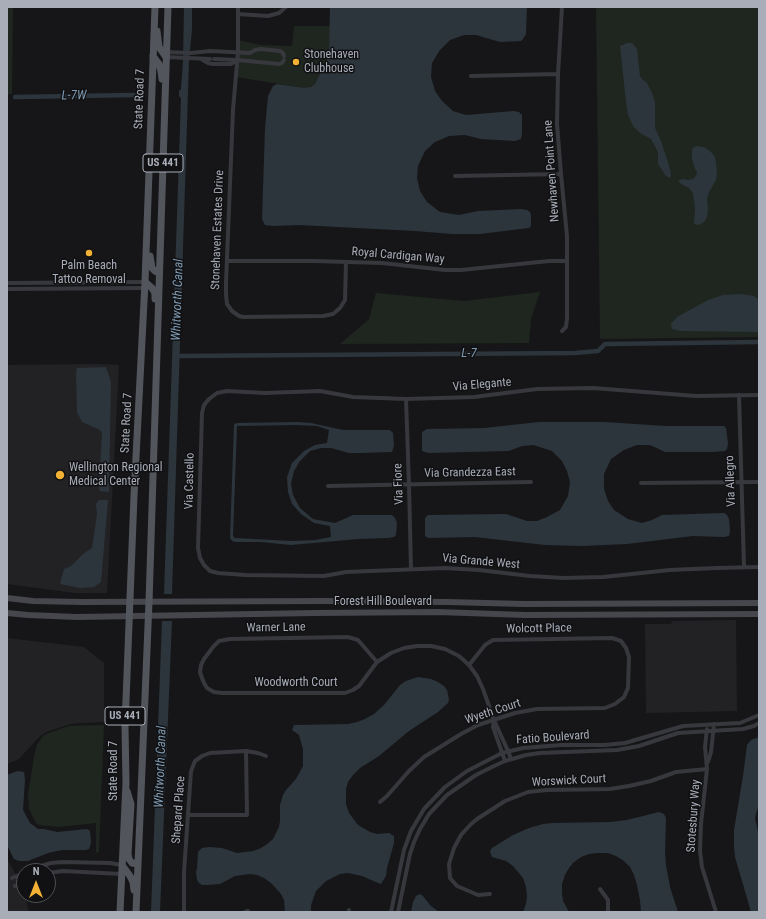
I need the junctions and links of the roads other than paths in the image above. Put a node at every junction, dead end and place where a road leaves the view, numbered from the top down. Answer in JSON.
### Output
{"nodes":[{"id":1,"x":155,"y":7,"type":"edge"},
{"id":2,"x":168,"y":7,"type":"edge"},
{"id":3,"x":238,"y":7,"type":"edge"},
{"id":4,"x":286,"y":7,"type":"edge"},
{"id":5,"x":562,"y":7,"type":"edge"},
{"id":6,"x":238,"y":14,"type":"junction"},
{"id":7,"x":154,"y":17,"type":"junction"},
{"id":8,"x":221,"y":52,"type":"junction"},
{"id":9,"x":238,"y":52,"type":"junction"},
{"id":10,"x":250,"y":53,"type":"junction"},
{"id":11,"x":166,"y":54,"type":"junction"},
{"id":12,"x":191,"y":55,"type":"junction"},
{"id":13,"x":153,"y":56,"type":"junction"},
{"id":14,"x":201,"y":58,"type":"junction"},
{"id":15,"x":220,"y":59,"type":"junction"},
{"id":16,"x":238,"y":60,"type":"junction"},
{"id":17,"x":250,"y":61,"type":"junction"},
{"id":18,"x":220,"y":65,"type":"junction"},
{"id":19,"x":558,"y":74,"type":"junction"},
{"id":20,"x":471,"y":76,"type":"dead end"},
{"id":21,"x":165,"y":103,"type":"junction"},
{"id":22,"x":561,"y":174,"type":"junction"},
{"id":23,"x":455,"y":176,"type":"dead end"},
{"id":24,"x":147,"y":224,"type":"junction"},
{"id":25,"x":227,"y":261,"type":"junction"},
{"id":26,"x":567,"y":261,"type":"junction"},
{"id":27,"x":346,"y":262,"type":"junction"},
{"id":28,"x":159,"y":273,"type":"junction"},
{"id":29,"x":111,"y":282,"type":"junction"},
{"id":30,"x":7,"y":283,"type":"edge"},
{"id":31,"x":145,"y":285,"type":"junction"},
{"id":32,"x":111,"y":288,"type":"junction"},
{"id":33,"x":7,"y":289,"type":"edge"},
{"id":34,"x":157,"y":319,"type":"junction"},
{"id":35,"x":562,"y":331,"type":"dead end"},
{"id":36,"x":739,"y":395,"type":"junction"},
{"id":37,"x":759,"y":395,"type":"edge"},
{"id":38,"x":209,"y":398,"type":"joint"},
{"id":39,"x":406,"y":399,"type":"junction"},
{"id":40,"x":531,"y":482,"type":"dead end"},
{"id":41,"x":741,"y":482,"type":"junction"},
{"id":42,"x":759,"y":482,"type":"edge"},
{"id":43,"x":641,"y":483,"type":"dead end"},
{"id":44,"x":409,"y":485,"type":"junction"},
{"id":45,"x":328,"y":486,"type":"dead end"},
{"id":46,"x":204,"y":566,"type":"joint"},
{"id":47,"x":744,"y":567,"type":"junction"},
{"id":48,"x":759,"y":567,"type":"edge"},
{"id":49,"x":411,"y":569,"type":"junction"},
{"id":50,"x":7,"y":598,"type":"edge"},
{"id":51,"x":130,"y":602,"type":"junction"},
{"id":52,"x":149,"y":602,"type":"junction"},
{"id":53,"x":759,"y":602,"type":"edge"},
{"id":54,"x":7,"y":613,"type":"edge"},
{"id":55,"x":759,"y":614,"type":"edge"},
{"id":56,"x":148,"y":616,"type":"junction"},
{"id":57,"x":130,"y":617,"type":"junction"},
{"id":58,"x":621,"y":641,"type":"joint"},
{"id":59,"x":377,"y":662,"type":"junction"},
{"id":60,"x":469,"y":665,"type":"junction"},
{"id":61,"x":207,"y":688,"type":"joint"},
{"id":62,"x":759,"y":715,"type":"edge"},
{"id":63,"x":494,"y":720,"type":"junction"},
{"id":64,"x":759,"y":723,"type":"edge"},
{"id":65,"x":714,"y":724,"type":"junction"},
{"id":66,"x":707,"y":725,"type":"junction"},
{"id":67,"x":707,"y":731,"type":"junction"},
{"id":68,"x":714,"y":731,"type":"junction"},
{"id":69,"x":246,"y":752,"type":"junction"},
{"id":70,"x":508,"y":752,"type":"junction"},
{"id":71,"x":502,"y":753,"type":"junction"},
{"id":72,"x":266,"y":756,"type":"dead end"},
{"id":73,"x":511,"y":759,"type":"junction"},
{"id":74,"x":505,"y":761,"type":"junction"},
{"id":75,"x":707,"y":768,"type":"junction"},
{"id":76,"x":126,"y":783,"type":"junction"},
{"id":77,"x":380,"y":802,"type":"dead end"},
{"id":78,"x":189,"y":815,"type":"junction"},
{"id":79,"x":56,"y":863,"type":"edge"},
{"id":80,"x":138,"y":864,"type":"junction"},
{"id":81,"x":122,"y":865,"type":"junction"},
{"id":82,"x":56,"y":872,"type":"edge"},
{"id":83,"x":122,"y":874,"type":"junction"},
{"id":84,"x":16,"y":876,"type":"edge"},
{"id":85,"x":12,"y":878,"type":"dead end"},
{"id":86,"x":600,"y":889,"type":"dead end"},
{"id":87,"x":490,"y":894,"type":"dead end"},
{"id":88,"x":136,"y":911,"type":"edge"},
{"id":89,"x":120,"y":912,"type":"edge"},
{"id":90,"x":184,"y":912,"type":"edge"},
{"id":91,"x":391,"y":912,"type":"edge"},
{"id":92,"x":398,"y":912,"type":"edge"},
{"id":93,"x":608,"y":912,"type":"edge"},
{"id":94,"x":716,"y":912,"type":"edge"}],
"edges":[{"from":1,"to":7,"type":"main road","name":"State Road 7","number":"US 441"},
{"from":2,"to":11,"type":"main road","name":"State Road 7","number":"US 441"},
{"from":3,"to":6,"type":"street","name":"Stonehaven Estates Drive"},
{"from":4,"to":6,"type":"street"},
{"from":5,"to":19,"type":"street","name":"Newhaven Point Lane"},
{"from":6,"to":9,"type":"street","name":"Stonehaven Estates Drive"},
{"from":7,"to":11,"type":"main road"},
{"from":7,"to":13,"type":"main road","name":"State Road 7","number":"US 441"},
{"from":8,"to":9,"type":"street"},
{"from":8,"to":12,"type":"street"},
{"from":8,"to":15,"type":"street"},
{"from":9,"to":10,"type":"street"},
{"from":9,"to":16,"type":"street","name":"Stonehaven Estates Drive"},
{"from":10,"to":17,"type":"street"},
{"from":10,"to":17,"type":"street"},
{"from":11,"to":12,"type":"street"},
{"from":11,"to":21,"type":"main road","name":"State Road 7","number":"US 441"},
{"from":12,"to":14,"type":"street"},
{"from":13,"to":21,"type":"main road"},
{"from":13,"to":24,"type":"main road","name":"State Road 7","number":"US 441"},
{"from":14,"to":15,"type":"street"},
{"from":14,"to":18,"type":"street"},
{"from":15,"to":16,"type":"street"},
{"from":15,"to":18,"type":"street"},
{"from":16,"to":17,"type":"street"},
{"from":16,"to":18,"type":"street"},
{"from":16,"to":25,"type":"street","name":"Stonehaven Estates Drive"},
{"from":19,"to":20,"type":"street"},
{"from":19,"to":22,"type":"street","name":"Newhaven Point Lane"},
{"from":21,"to":28,"type":"main road","name":"State Road 7","number":"US 441"},
{"from":22,"to":23,"type":"street"},
{"from":22,"to":26,"type":"street","name":"Newhaven Point Lane"},
{"from":24,"to":28,"type":"main road"},
{"from":24,"to":31,"type":"main road","name":"State Road 7","number":"US 441"},
{"from":25,"to":27,"type":"street","name":"Royal Cardigan Way"},
{"from":25,"to":27,"type":"street","name":"Stonehaven Estates Drive"},
{"from":26,"to":27,"type":"street","name":"Royal Cardigan Way"},
{"from":26,"to":35,"type":"street","name":"Newhaven Point Lane"},
{"from":28,"to":34,"type":"main road","name":"State Road 7","number":"US 441"},
{"from":29,"to":30,"type":"street"},
{"from":29,"to":31,"type":"street"},
{"from":29,"to":32,"type":"street"},
{"from":31,"to":32,"type":"street"},
{"from":31,"to":34,"type":"main road"},
{"from":31,"to":51,"type":"main road","name":"State Road 7","number":"US 441"},
{"from":32,"to":33,"type":"street"},
{"from":34,"to":52,"type":"main road","name":"State Road 7","number":"US 441"},
{"from":36,"to":37,"type":"street","name":"Via Elegante"},
{"from":36,"to":39,"type":"street","name":"Via Elegante"},
{"from":36,"to":41,"type":"street","name":"Via Allegro"},
{"from":38,"to":39,"type":"street","name":"Via Elegante"},
{"from":38,"to":46,"type":"street","name":"Via Castello"},
{"from":39,"to":44,"type":"street","name":"Via Fiore"},
{"from":40,"to":44,"type":"street","name":"Via Grandezza East"},
{"from":41,"to":42,"type":"street"},
{"from":41,"to":43,"type":"street"},
{"from":41,"to":47,"type":"street","name":"Via Allegro"},
{"from":44,"to":45,"type":"street","name":"Via Grandezza East"},
{"from":44,"to":49,"type":"street","name":"Via Fiore"},
{"from":46,"to":49,"type":"street","name":"Via Grande West"},
{"from":47,"to":48,"type":"street","name":"Via Grande West"},
{"from":47,"to":49,"type":"street","name":"Via Grande West"},
{"from":50,"to":51,"type":"main road","name":"Forest Hill Boulevard"},
{"from":51,"to":52,"type":"main road","name":"Forest Hill Boulevard"},
{"from":51,"to":57,"type":"main road","name":"State Road 7","number":"US 441"},
{"from":52,"to":53,"type":"main road","name":"Forest Hill Boulevard"},
{"from":52,"to":56,"type":"main road","name":"State Road 7","number":"US 441"},
{"from":54,"to":57,"type":"main road","name":"Forest Hill Boulevard"},
{"from":55,"to":56,"type":"main road","name":"Forest Hill Boulevard"},
{"from":56,"to":57,"type":"main road","name":"Forest Hill Boulevard"},
{"from":56,"to":80,"type":"main road","name":"State Road 7","number":"US 441"},
{"from":57,"to":76,"type":"main road","name":"State Road 7","number":"US 441"},
{"from":58,"to":60,"type":"street","name":"Wolcott Place"},
{"from":58,"to":63,"type":"street","name":"Wyeth Court"},
{"from":59,"to":60,"type":"street","name":"Woodworth Court"},
{"from":59,"to":61,"type":"street","name":"Woodworth Court"},
{"from":59,"to":61,"type":"street","name":"Warner Lane"},
{"from":60,"to":63,"type":"street","name":"Woodworth Court"},
{"from":62,"to":65,"type":"street","name":"Fatio Boulevard"},
{"from":63,"to":70,"type":"street","name":"Woodworth Court"},
{"from":63,"to":71,"type":"street","name":"Woodworth Court"},
{"from":63,"to":77,"type":"street","name":"Wyeth Court"},
{"from":64,"to":68,"type":"street","name":"Fatio Boulevard"},
{"from":65,"to":66,"type":"street","name":"Fatio Boulevard"},
{"from":65,"to":68,"type":"street","name":"Stotesbury Way"},
{"from":66,"to":67,"type":"street","name":"Stotesbury Way"},
{"from":66,"to":70,"type":"street","name":"Fatio Boulevard"},
{"from":67,"to":68,"type":"street","name":"Fatio Boulevard"},
{"from":67,"to":73,"type":"street","name":"Fatio Boulevard"},
{"from":67,"to":75,"type":"street","name":"Stotesbury Way"},
{"from":68,"to":75,"type":"street","name":"Stotesbury Way"},
{"from":69,"to":72,"type":"street","name":"Shepard Place"},
{"from":69,"to":78,"type":"street","name":"Shepard Place"},
{"from":69,"to":78,"type":"street"},
{"from":70,"to":71,"type":"street","name":"Fatio Boulevard"},
{"from":70,"to":73,"type":"street","name":"Woodworth Court"},
{"from":71,"to":74,"type":"street","name":"Woodworth Court"},
{"from":71,"to":91,"type":"street","name":"Fatio Boulevard"},
{"from":73,"to":74,"type":"street","name":"Fatio Boulevard"},
{"from":74,"to":92,"type":"street","name":"Fatio Boulevard"},
{"from":75,"to":87,"type":"street","name":"Worswick Court"},
{"from":75,"to":94,"type":"street","name":"Stotesbury Way"},
{"from":76,"to":80,"type":"main road"},
{"from":76,"to":81,"type":"main road","name":"State Road 7","number":"US 441"},
{"from":78,"to":90,"type":"street","name":"Shepard Place"},
{"from":79,"to":81,"type":"street"},
{"from":80,"to":88,"type":"main road","name":"State Road 7","number":"US 441"},
{"from":81,"to":83,"type":"main road","name":"State Road 7","number":"US 441"},
{"from":81,"to":88,"type":"main road"},
{"from":82,"to":83,"type":"street"},
{"from":83,"to":89,"type":"main road","name":"State Road 7","number":"US 441"},
{"from":84,"to":85,"type":"street"},
{"from":86,"to":93,"type":"street"}]}
